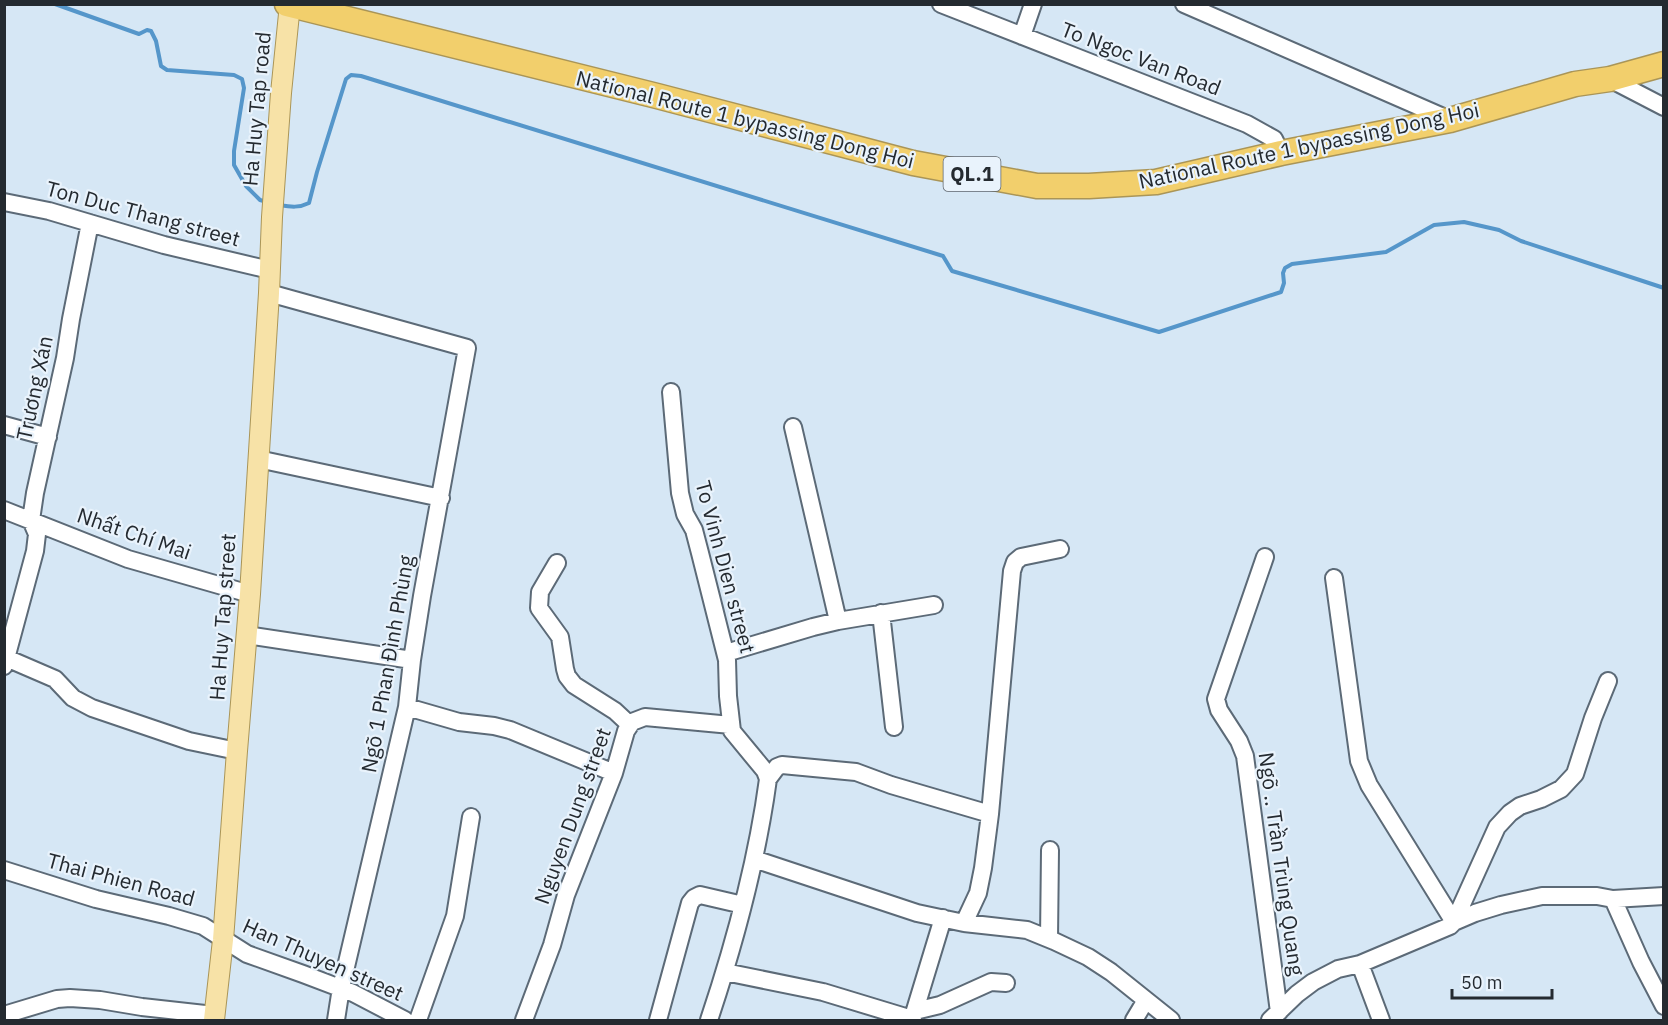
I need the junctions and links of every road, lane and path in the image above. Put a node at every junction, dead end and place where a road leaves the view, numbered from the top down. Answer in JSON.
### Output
{"nodes":[{"id":1,"x":941,"y":4,"type":"edge"},
{"id":2,"x":1033,"y":4,"type":"edge"},
{"id":3,"x":1184,"y":4,"type":"edge"},
{"id":4,"x":289,"y":5,"type":"edge"},
{"id":5,"x":1022,"y":36,"type":"junction"},
{"id":6,"x":1664,"y":64,"type":"edge"},
{"id":7,"x":1610,"y":79,"type":"junction"},
{"id":8,"x":1664,"y":106,"type":"edge"},
{"id":9,"x":1450,"y":120,"type":"junction"},
{"id":10,"x":1281,"y":153,"type":"junction"},
{"id":11,"x":4,"y":202,"type":"edge"},
{"id":12,"x":272,"y":217,"type":"joint"},
{"id":13,"x":90,"y":223,"type":"junction"},
{"id":14,"x":270,"y":270,"type":"junction"},
{"id":15,"x":269,"y":293,"type":"junction"},
{"id":16,"x":671,"y":392,"type":"dead end"},
{"id":17,"x":4,"y":424,"type":"edge"},
{"id":18,"x":793,"y":428,"type":"dead end"},
{"id":19,"x":48,"y":437,"type":"junction"},
{"id":20,"x":258,"y":459,"type":"junction"},
{"id":21,"x":441,"y":498,"type":"junction"},
{"id":22,"x":4,"y":510,"type":"edge"},
{"id":23,"x":31,"y":520,"type":"junction"},
{"id":24,"x":1060,"y":549,"type":"dead end"},
{"id":25,"x":1264,"y":557,"type":"dead end"},
{"id":26,"x":556,"y":563,"type":"dead end"},
{"id":27,"x":1334,"y":578,"type":"dead end"},
{"id":28,"x":250,"y":594,"type":"junction"},
{"id":29,"x":934,"y":605,"type":"dead end"},
{"id":30,"x":881,"y":613,"type":"junction"},
{"id":31,"x":838,"y":621,"type":"junction"},
{"id":32,"x":247,"y":635,"type":"junction"},
{"id":33,"x":726,"y":653,"type":"junction"},
{"id":34,"x":5,"y":660,"type":"edge"},
{"id":35,"x":412,"y":660,"type":"junction"},
{"id":36,"x":1608,"y":681,"type":"dead end"},
{"id":37,"x":407,"y":707,"type":"junction"},
{"id":38,"x":630,"y":725,"type":"junction"},
{"id":39,"x":731,"y":725,"type":"junction"},
{"id":40,"x":894,"y":727,"type":"dead end"},
{"id":41,"x":237,"y":751,"type":"junction"},
{"id":42,"x":614,"y":773,"type":"junction"},
{"id":43,"x":768,"y":779,"type":"junction"},
{"id":44,"x":990,"y":814,"type":"junction"},
{"id":45,"x":471,"y":817,"type":"dead end"},
{"id":46,"x":1050,"y":850,"type":"dead end"},
{"id":47,"x":754,"y":859,"type":"junction"},
{"id":48,"x":4,"y":870,"type":"edge"},
{"id":49,"x":1664,"y":896,"type":"edge"},
{"id":50,"x":1613,"y":899,"type":"junction"},
{"id":51,"x":743,"y":905,"type":"junction"},
{"id":52,"x":943,"y":918,"type":"junction"},
{"id":53,"x":1454,"y":922,"type":"junction"},
{"id":54,"x":964,"y":923,"type":"junction"},
{"id":55,"x":1048,"y":939,"type":"junction"},
{"id":56,"x":223,"y":940,"type":"junction"},
{"id":57,"x":1360,"y":964,"type":"junction"},
{"id":58,"x":725,"y":972,"type":"junction"},
{"id":59,"x":1006,"y":983,"type":"dead end"},
{"id":60,"x":341,"y":988,"type":"junction"},
{"id":61,"x":1146,"y":1000,"type":"junction"},
{"id":62,"x":1664,"y":1006,"type":"edge"},
{"id":63,"x":4,"y":1015,"type":"edge"},
{"id":64,"x":1275,"y":1016,"type":"edge"},
{"id":65,"x":913,"y":1017,"type":"edge"},
{"id":66,"x":214,"y":1018,"type":"edge"},
{"id":67,"x":336,"y":1020,"type":"edge"},
{"id":68,"x":405,"y":1020,"type":"edge"},
{"id":69,"x":418,"y":1020,"type":"edge"},
{"id":70,"x":524,"y":1020,"type":"edge"},
{"id":71,"x":658,"y":1020,"type":"edge"},
{"id":72,"x":709,"y":1020,"type":"edge"},
{"id":73,"x":1134,"y":1020,"type":"edge"},
{"id":74,"x":1171,"y":1020,"type":"edge"},
{"id":75,"x":1381,"y":1020,"type":"edge"}],
"edges":[{"from":1,"to":5,"type":"street","name":"To Ngoc Van Road"},
{"from":2,"to":5,"type":"street"},
{"from":3,"to":9,"type":"street"},
{"from":4,"to":10,"type":"highway","name":"National Route 1 bypassing Dong Hoi","number":"QL.1"},
{"from":4,"to":12,"type":"main road","name":"Ha Huy Tap road"},
{"from":5,"to":10,"type":"street","name":"To Ngoc Van Road"},
{"from":6,"to":7,"type":"highway","name":"National Route 1 bypassing Dong Hoi","number":"QL.1"},
{"from":7,"to":8,"type":"street"},
{"from":7,"to":9,"type":"highway","name":"National Route 1 bypassing Dong Hoi","number":"QL.1"},
{"from":9,"to":10,"type":"highway","name":"National Route 1 bypassing Dong Hoi","number":"QL.1"},
{"from":11,"to":13,"type":"street","name":"Ton Duc Thang street"},
{"from":12,"to":14,"type":"main road","name":"Ha Huy Tap street"},
{"from":13,"to":14,"type":"street","name":"Ton Duc Thang street"},
{"from":13,"to":19,"type":"street","name":"Trương Xán"},
{"from":14,"to":15,"type":"main road","name":"Ha Huy Tap street"},
{"from":15,"to":20,"type":"main road","name":"Ha Huy Tap street"},
{"from":15,"to":21,"type":"street","name":"Ngõ 1 Phan Đình Phùng"},
{"from":16,"to":33,"type":"street","name":"To Vinh Dien street"},
{"from":17,"to":19,"type":"street"},
{"from":18,"to":31,"type":"street"},
{"from":19,"to":23,"type":"street","name":"Trương Xán"},
{"from":20,"to":21,"type":"street"},
{"from":20,"to":28,"type":"main road","name":"Ha Huy Tap street"},
{"from":21,"to":35,"type":"street","name":"Ngõ 1 Phan Đình Phùng"},
{"from":22,"to":23,"type":"street","name":"Nhất Chí Mai"},
{"from":23,"to":28,"type":"street","name":"Nhất Chí Mai"},
{"from":23,"to":34,"type":"street","name":"Trương Xán"},
{"from":24,"to":44,"type":"street"},
{"from":25,"to":64,"type":"street","name":"Ngõ .. Trần Trùng Quang"},
{"from":26,"to":38,"type":"street"},
{"from":27,"to":53,"type":"street"},
{"from":28,"to":32,"type":"main road","name":"Ha Huy Tap street"},
{"from":29,"to":30,"type":"street"},
{"from":30,"to":31,"type":"street"},
{"from":30,"to":40,"type":"street"},
{"from":31,"to":33,"type":"street"},
{"from":32,"to":35,"type":"street"},
{"from":32,"to":41,"type":"main road","name":"Ha Huy Tap street"},
{"from":33,"to":39,"type":"street","name":"To Vinh Dien street"},
{"from":34,"to":41,"type":"street"},
{"from":35,"to":37,"type":"street","name":"Ngõ 1 Phan Đình Phùng"},
{"from":36,"to":53,"type":"street"},
{"from":37,"to":42,"type":"street"},
{"from":37,"to":60,"type":"street","name":"Ngõ 1 Phan Đình Phùng"},
{"from":38,"to":39,"type":"street","name":"Nguyen Dung street"},
{"from":38,"to":42,"type":"street","name":"Nguyen Dung street"},
{"from":39,"to":43,"type":"street","name":"To Vinh Dien street"},
{"from":41,"to":56,"type":"main road","name":"Ha Huy Tap street"},
{"from":42,"to":70,"type":"street","name":"Nguyen Dung street"},
{"from":43,"to":44,"type":"street"},
{"from":43,"to":47,"type":"street"},
{"from":44,"to":54,"type":"street"},
{"from":45,"to":69,"type":"street"},
{"from":46,"to":55,"type":"street"},
{"from":47,"to":51,"type":"street"},
{"from":47,"to":52,"type":"street"},
{"from":48,"to":56,"type":"street","name":"Thai Phien Road"},
{"from":49,"to":50,"type":"street"},
{"from":50,"to":53,"type":"street"},
{"from":50,"to":62,"type":"street"},
{"from":51,"to":58,"type":"street"},
{"from":51,"to":71,"type":"street"},
{"from":52,"to":54,"type":"street"},
{"from":52,"to":65,"type":"street"},
{"from":53,"to":57,"type":"street"},
{"from":54,"to":55,"type":"street"},
{"from":55,"to":61,"type":"street"},
{"from":56,"to":60,"type":"street","name":"Han Thuyen street"},
{"from":56,"to":66,"type":"main road","name":"Ha Huy Tap street"},
{"from":57,"to":64,"type":"street"},
{"from":57,"to":75,"type":"street"},
{"from":58,"to":65,"type":"street"},
{"from":58,"to":72,"type":"street"},
{"from":59,"to":65,"type":"street"},
{"from":60,"to":67,"type":"street","name":"Ngõ 1 Phan Đình Phùng"},
{"from":60,"to":68,"type":"street","name":"Han Thuyen street"},
{"from":61,"to":73,"type":"street"},
{"from":61,"to":74,"type":"street"},
{"from":63,"to":66,"type":"street"}]}
